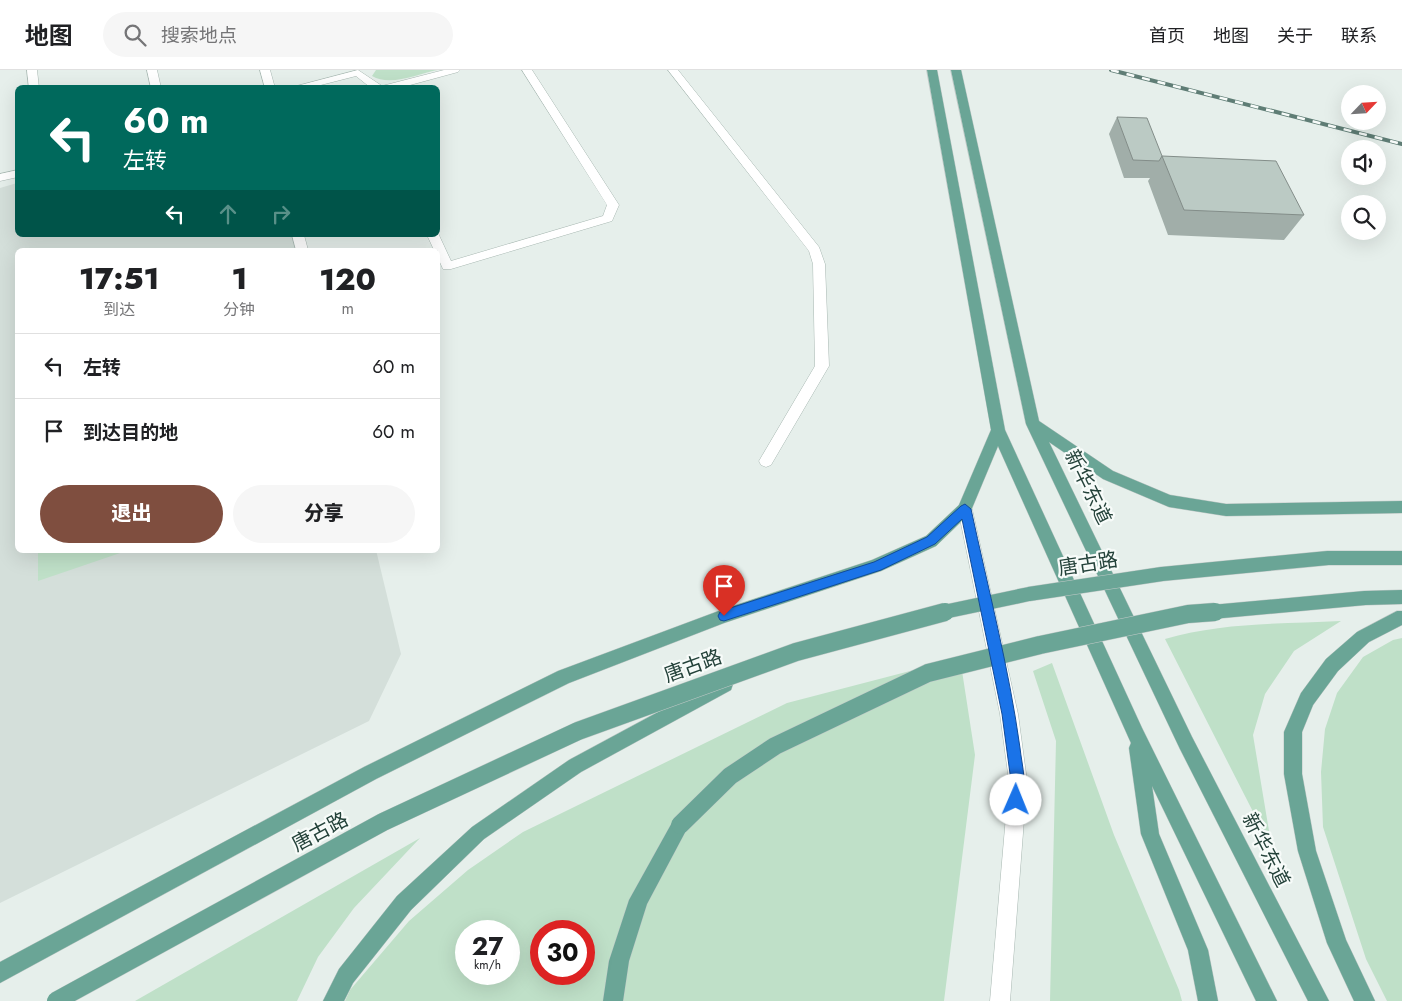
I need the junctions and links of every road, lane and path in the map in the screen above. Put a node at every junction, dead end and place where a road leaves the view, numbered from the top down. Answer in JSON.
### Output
{"nodes":[{"id":1,"x":32,"y":70,"type":"edge"},
{"id":2,"x":152,"y":70,"type":"edge"},
{"id":3,"x":265,"y":70,"type":"edge"},
{"id":4,"x":455,"y":70,"type":"edge"},
{"id":5,"x":527,"y":70,"type":"edge"},
{"id":6,"x":673,"y":70,"type":"edge"},
{"id":7,"x":932,"y":70,"type":"edge"},
{"id":8,"x":956,"y":70,"type":"edge"},
{"id":9,"x":360,"y":72,"type":"edge"},
{"id":10,"x":34,"y":85,"type":"edge"},
{"id":11,"x":155,"y":85,"type":"edge"},
{"id":12,"x":269,"y":85,"type":"edge"},
{"id":13,"x":306,"y":85,"type":"edge"},
{"id":14,"x":375,"y":85,"type":"edge"},
{"id":15,"x":397,"y":85,"type":"edge"},
{"id":16,"x":15,"y":174,"type":"edge"},
{"id":17,"x":0,"y":178,"type":"edge"},
{"id":18,"x":440,"y":249,"type":"edge"},
{"id":19,"x":1033,"y":424,"type":"junction"},
{"id":20,"x":998,"y":430,"type":"junction"},
{"id":21,"x":766,"y":461,"type":"dead end"},
{"id":22,"x":1402,"y":506,"type":"edge"},
{"id":23,"x":965,"y":509,"type":"junction"},
{"id":24,"x":1402,"y":558,"type":"edge"},
{"id":25,"x":1402,"y":597,"type":"edge"},
{"id":26,"x":1402,"y":618,"type":"edge"},
{"id":27,"x":764,"y":663,"type":"junction"},
{"id":28,"x":1136,"y":734,"type":"junction"},
{"id":29,"x":0,"y":973,"type":"edge"},
{"id":30,"x":56,"y":1001,"type":"edge"},
{"id":31,"x":333,"y":1001,"type":"edge"},
{"id":32,"x":613,"y":1001,"type":"edge"},
{"id":33,"x":1000,"y":1001,"type":"edge"},
{"id":34,"x":1208,"y":1001,"type":"edge"},
{"id":35,"x":1267,"y":1001,"type":"edge"},
{"id":36,"x":1319,"y":1001,"type":"edge"},
{"id":37,"x":1365,"y":1001,"type":"edge"}],
"edges":[{"from":1,"to":10,"type":"street"},
{"from":2,"to":11,"type":"street"},
{"from":3,"to":12,"type":"street"},
{"from":4,"to":15,"type":"street"},
{"from":5,"to":18,"type":"street"},
{"from":6,"to":21,"type":"street"},
{"from":7,"to":20,"type":"main road"},
{"from":8,"to":19,"type":"main road","name":"新华东道"},
{"from":9,"to":13,"type":"street"},
{"from":9,"to":14,"type":"street"},
{"from":16,"to":17,"type":"street"},
{"from":19,"to":22,"type":"main road"},
{"from":19,"to":36,"type":"main road","name":"新华东道","bridge":true},
{"from":20,"to":23,"type":"main road"},
{"from":20,"to":28,"type":"main road","bridge":true},
{"from":23,"to":29,"type":"main road"},
{"from":23,"to":33,"type":"street"},
{"from":24,"to":27,"type":"main road","name":"唐古路","bridge":true},
{"from":25,"to":32,"type":"main road","bridge":true},
{"from":26,"to":37,"type":"main road"},
{"from":27,"to":30,"type":"main road","name":"唐古路","bridge":true},
{"from":27,"to":31,"type":"main road"},
{"from":28,"to":34,"type":"main road"},
{"from":28,"to":35,"type":"main road"}]}
